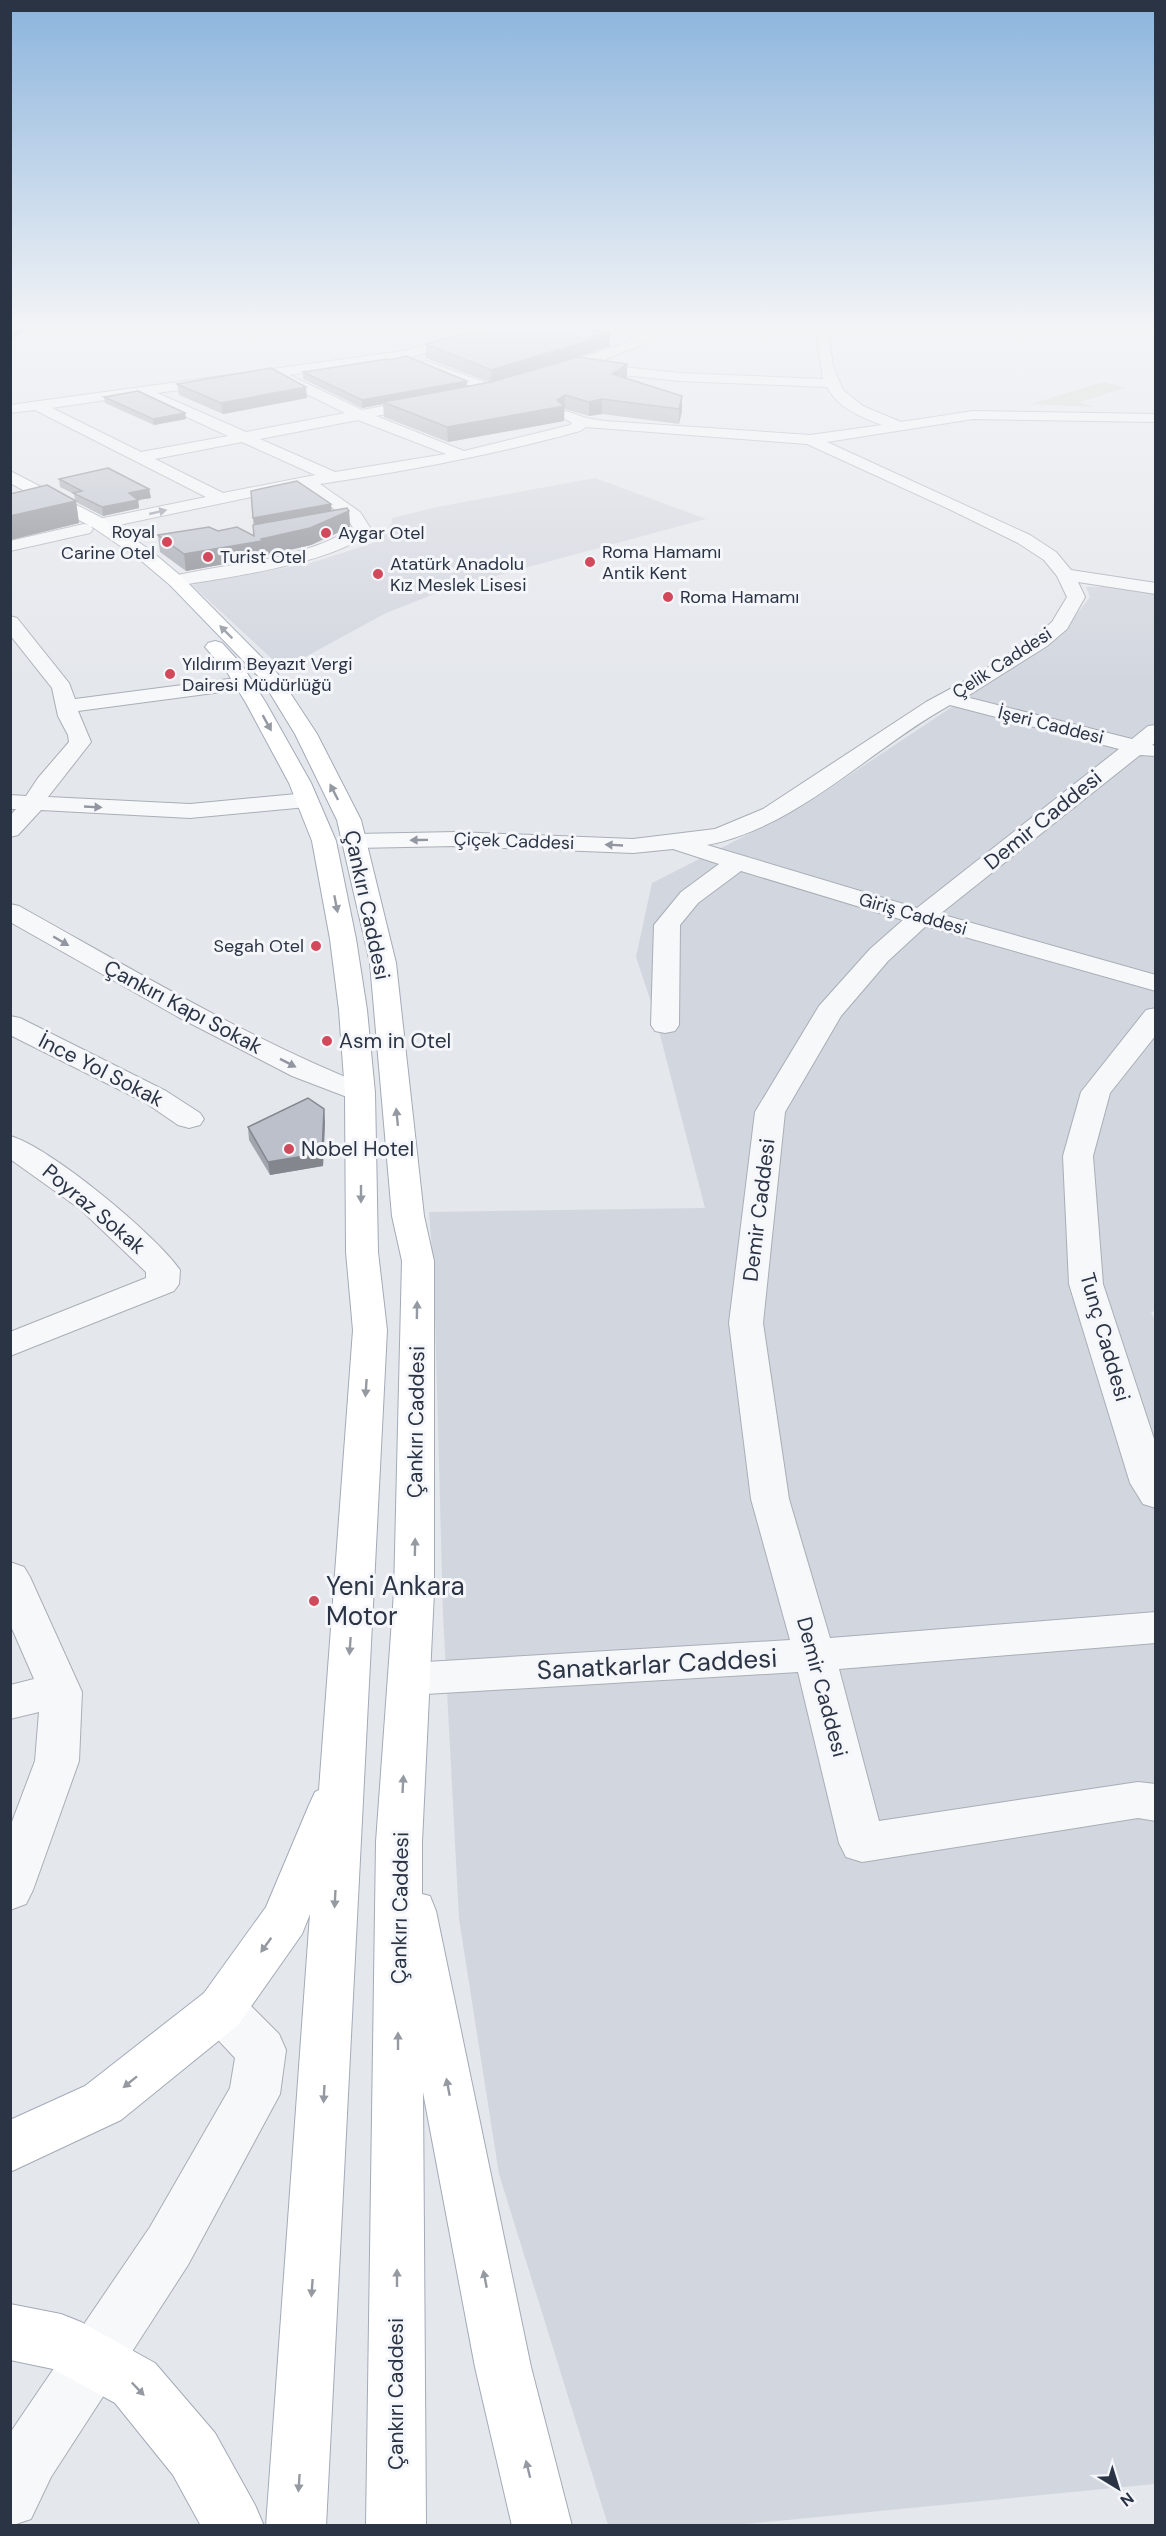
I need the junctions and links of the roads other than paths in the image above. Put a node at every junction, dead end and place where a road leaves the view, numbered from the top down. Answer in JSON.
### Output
{"nodes":[{"id":1,"x":113,"y":443,"type":"edge"},
{"id":2,"x":210,"y":443,"type":"edge"},
{"id":3,"x":256,"y":443,"type":"edge"},
{"id":4,"x":432,"y":443,"type":"edge"},
{"id":5,"x":518,"y":443,"type":"edge"},
{"id":6,"x":817,"y":443,"type":"edge"},
{"id":7,"x":461,"y":455,"type":"junction"},
{"id":8,"x":141,"y":457,"type":"junction"},
{"id":9,"x":10,"y":476,"type":"edge"},
{"id":10,"x":333,"y":477,"type":"junction"},
{"id":11,"x":306,"y":481,"type":"junction"},
{"id":12,"x":10,"y":491,"type":"edge"},
{"id":13,"x":220,"y":498,"type":"junction"},
{"id":14,"x":354,"y":516,"type":"junction"},
{"id":15,"x":331,"y":520,"type":"edge"},
{"id":16,"x":92,"y":527,"type":"junction"},
{"id":17,"x":10,"y":546,"type":"edge"},
{"id":18,"x":1065,"y":575,"type":"junction"},
{"id":19,"x":176,"y":581,"type":"junction"},
{"id":20,"x":1155,"y":589,"type":"edge"},
{"id":21,"x":10,"y":622,"type":"edge"},
{"id":22,"x":244,"y":683,"type":"junction"},
{"id":23,"x":947,"y":698,"type":"junction"},
{"id":24,"x":66,"y":706,"type":"junction"},
{"id":25,"x":1149,"y":743,"type":"edge"},
{"id":26,"x":307,"y":800,"type":"junction"},
{"id":27,"x":10,"y":802,"type":"edge"},
{"id":28,"x":34,"y":804,"type":"junction"},
{"id":29,"x":10,"y":830,"type":"edge"},
{"id":30,"x":355,"y":841,"type":"junction"},
{"id":31,"x":672,"y":842,"type":"junction"},
{"id":32,"x":737,"y":862,"type":"junction"},
{"id":33,"x":10,"y":911,"type":"edge"},
{"id":34,"x":921,"y":917,"type":"junction"},
{"id":35,"x":1155,"y":983,"type":"edge"},
{"id":36,"x":1155,"y":1016,"type":"edge"},
{"id":37,"x":10,"y":1024,"type":"edge"},
{"id":38,"x":665,"y":1025,"type":"dead end"},
{"id":39,"x":360,"y":1093,"type":"junction"},
{"id":40,"x":189,"y":1119,"type":"dead end"},
{"id":41,"x":16,"y":1154,"type":"edge"},
{"id":42,"x":10,"y":1345,"type":"edge"},
{"id":43,"x":1155,"y":1495,"type":"edge"},
{"id":44,"x":10,"y":1577,"type":"edge"},
{"id":45,"x":1155,"y":1627,"type":"edge"},
{"id":46,"x":814,"y":1655,"type":"junction"},
{"id":47,"x":409,"y":1679,"type":"junction"},
{"id":48,"x":61,"y":1692,"type":"junction"},
{"id":49,"x":10,"y":1702,"type":"edge"},
{"id":50,"x":342,"y":1778,"type":"junction"},
{"id":51,"x":1155,"y":1803,"type":"edge"},
{"id":52,"x":399,"y":1842,"type":"junction"},
{"id":53,"x":10,"y":1890,"type":"edge"},
{"id":54,"x":221,"y":2009,"type":"junction"},
{"id":55,"x":10,"y":2147,"type":"edge"},
{"id":56,"x":10,"y":2332,"type":"edge"},
{"id":57,"x":93,"y":2360,"type":"junction"},
{"id":58,"x":10,"y":2498,"type":"edge"},
{"id":59,"x":234,"y":2526,"type":"edge"},
{"id":60,"x":296,"y":2526,"type":"edge"},
{"id":61,"x":396,"y":2526,"type":"edge"},
{"id":62,"x":543,"y":2526,"type":"edge"}],
"edges":[{"from":1,"to":8,"type":"street"},
{"from":2,"to":8,"type":"street"},
{"from":3,"to":10,"type":"street"},
{"from":4,"to":7,"type":"street"},
{"from":5,"to":7,"type":"street"},
{"from":6,"to":18,"type":"street","name":"Çelik Caddesi"},
{"from":7,"to":10,"type":"street"},
{"from":8,"to":13,"type":"street"},
{"from":9,"to":16,"type":"main road","name":"Çankırı Caddesi"},
{"from":10,"to":11,"type":"street"},
{"from":11,"to":13,"type":"street"},
{"from":11,"to":14,"type":"street"},
{"from":12,"to":16,"type":"main road","name":"Çankırı Caddesi"},
{"from":16,"to":13,"type":"street","one_way":true},
{"from":14,"to":15,"type":"street"},
{"from":14,"to":19,"type":"street"},
{"from":16,"to":17,"type":"street"},
{"from":16,"to":19,"type":"main road","name":"Çankırı Caddesi"},
{"from":16,"to":22,"type":"main road","name":"Çankırı Caddesi"},
{"from":18,"to":20,"type":"street"},
{"from":18,"to":23,"type":"street","name":"Çelik Caddesi"},
{"from":30,"to":19,"type":"main road","name":"Çankırı Caddesi","one_way":true},
{"from":21,"to":24,"type":"street"},
{"from":22,"to":24,"type":"street"},
{"from":22,"to":26,"type":"main road","name":"Çankırı Caddesi","one_way":true},
{"from":23,"to":25,"type":"street","name":"İşeri Caddesi"},
{"from":23,"to":31,"type":"street","name":"Çelik Caddesi"},
{"from":24,"to":28,"type":"street"},
{"from":25,"to":34,"type":"street","name":"Demir Caddesi"},
{"from":28,"to":26,"type":"street","one_way":true},
{"from":26,"to":39,"type":"main road","name":"Çankırı Caddesi","one_way":true},
{"from":27,"to":28,"type":"street"},
{"from":28,"to":29,"type":"street"},
{"from":31,"to":30,"type":"street","name":"Çiçek Caddesi","one_way":true},
{"from":47,"to":30,"type":"main road","name":"Çankırı Caddesi","one_way":true},
{"from":31,"to":32,"type":"street","name":"Giriş Caddesi"},
{"from":32,"to":34,"type":"street","name":"Giriş Caddesi"},
{"from":32,"to":38,"type":"street"},
{"from":33,"to":39,"type":"street","name":"Çankırı Kapı Sokak","one_way":true},
{"from":34,"to":35,"type":"street","name":"Giriş Caddesi"},
{"from":34,"to":46,"type":"street","name":"Demir Caddesi"},
{"from":36,"to":43,"type":"street","name":"Tunç Caddesi"},
{"from":37,"to":40,"type":"street","name":"İnce Yol Sokak"},
{"from":39,"to":50,"type":"main road","name":"Çankırı Caddesi","one_way":true},
{"from":41,"to":42,"type":"street","name":"Poyraz Sokak"},
{"from":44,"to":48,"type":"street"},
{"from":45,"to":46,"type":"street","name":"Sanatkarlar Caddesi"},
{"from":46,"to":47,"type":"street","name":"Sanatkarlar Caddesi"},
{"from":46,"to":51,"type":"street","name":"Demir Caddesi"},
{"from":52,"to":47,"type":"main road","name":"Çankırı Caddesi","one_way":true},
{"from":48,"to":49,"type":"street"},
{"from":48,"to":53,"type":"street"},
{"from":50,"to":54,"type":"main road","one_way":true},
{"from":50,"to":60,"type":"main road","name":"Çankırı Caddesi","one_way":true},
{"from":61,"to":52,"type":"main road","name":"Çankırı Caddesi","one_way":true},
{"from":62,"to":52,"type":"main road","one_way":true},
{"from":54,"to":55,"type":"main road","one_way":true},
{"from":54,"to":57,"type":"street"},
{"from":56,"to":57,"type":"main road"},
{"from":57,"to":58,"type":"street"},
{"from":57,"to":59,"type":"main road","one_way":true}]}
